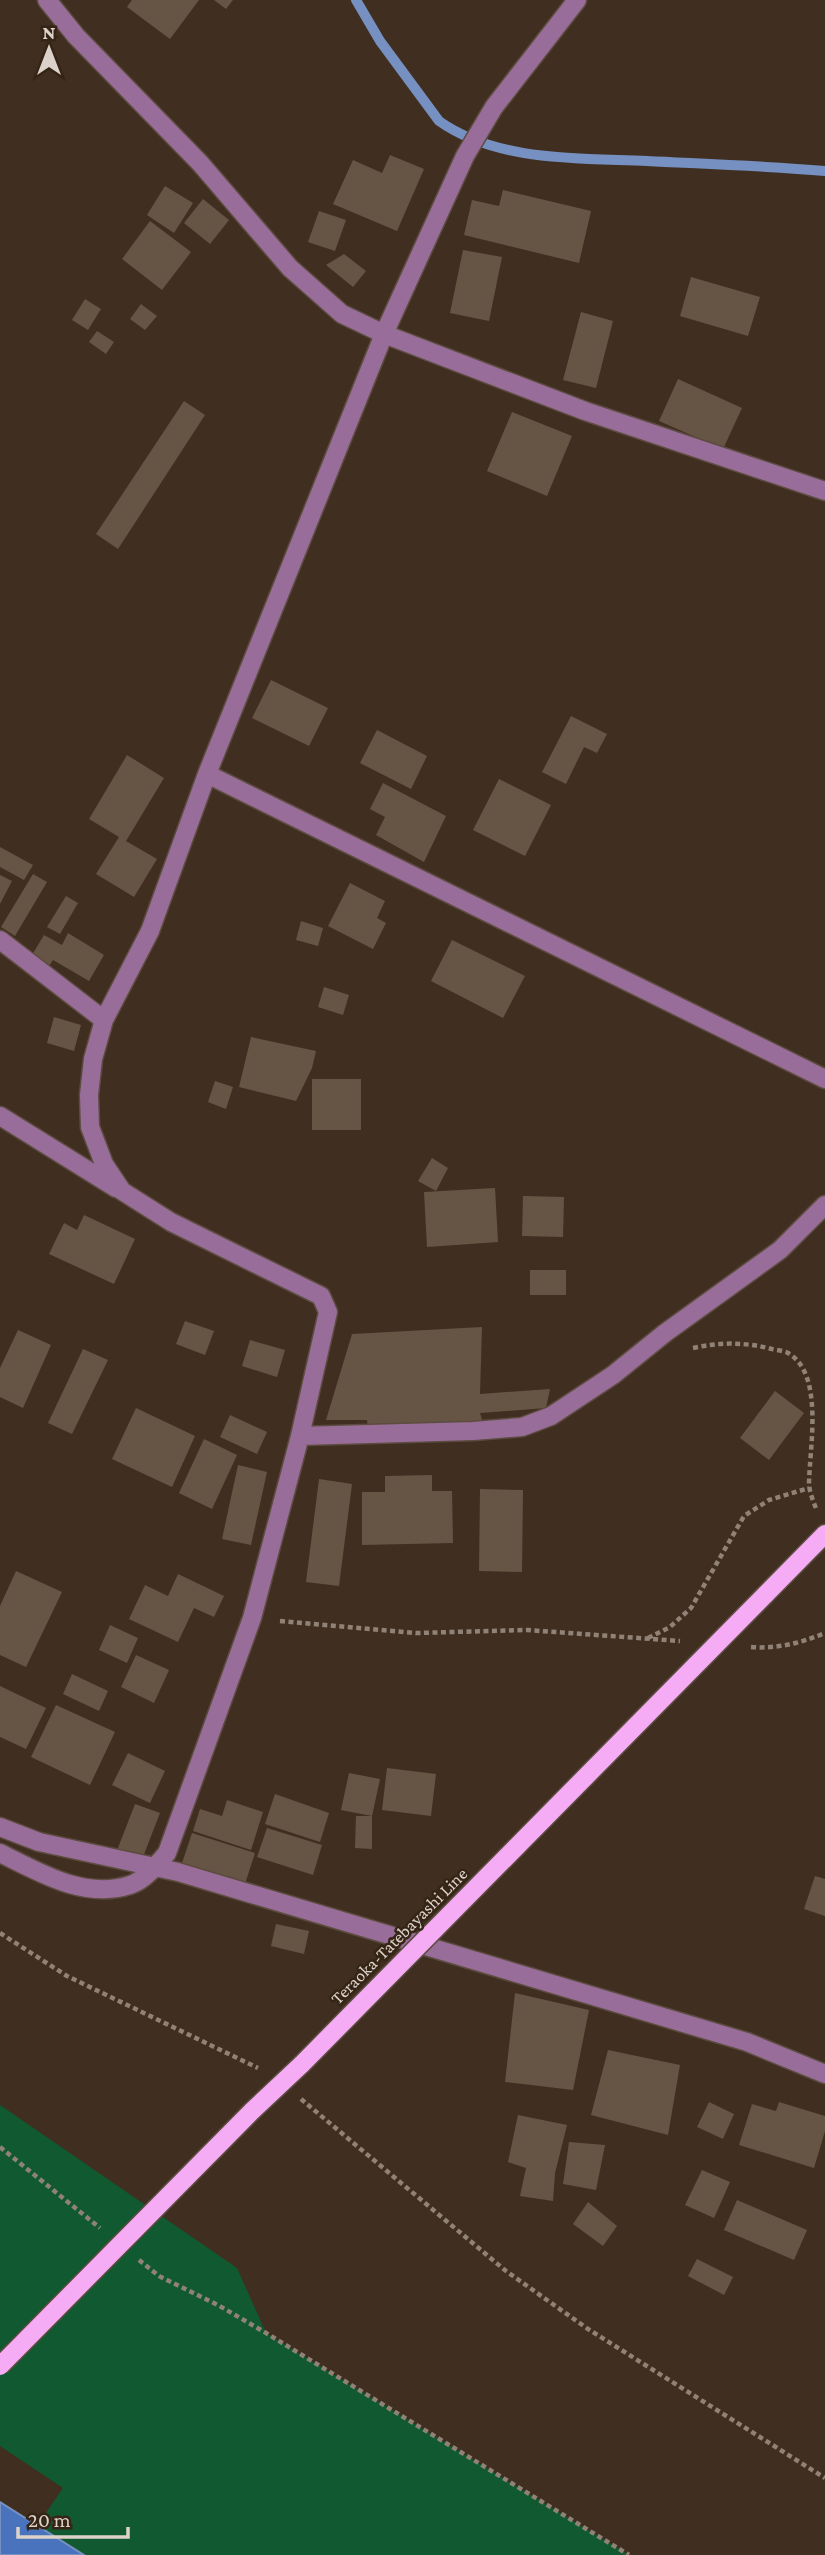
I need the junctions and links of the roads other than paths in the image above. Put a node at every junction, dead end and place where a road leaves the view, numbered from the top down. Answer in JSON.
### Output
{"nodes":[{"id":1,"x":47,"y":0,"type":"edge"},
{"id":2,"x":577,"y":0,"type":"edge"},
{"id":3,"x":384,"y":334,"type":"junction"},
{"id":4,"x":825,"y":491,"type":"edge"},
{"id":5,"x":207,"y":774,"type":"junction"},
{"id":6,"x":0,"y":940,"type":"edge"},
{"id":7,"x":104,"y":1020,"type":"junction"},
{"id":8,"x":825,"y":1080,"type":"edge"},
{"id":9,"x":0,"y":1116,"type":"edge"},
{"id":10,"x":122,"y":1191,"type":"junction"},
{"id":11,"x":825,"y":1205,"type":"edge"},
{"id":12,"x":300,"y":1436,"type":"junction"},
{"id":13,"x":825,"y":1534,"type":"edge"},
{"id":14,"x":0,"y":1826,"type":"edge"},
{"id":15,"x":0,"y":1853,"type":"edge"},
{"id":16,"x":155,"y":1867,"type":"junction"},
{"id":17,"x":825,"y":2074,"type":"edge"},
{"id":18,"x":0,"y":2366,"type":"edge"}],
"edges":[{"from":1,"to":3,"type":"street"},
{"from":2,"to":3,"type":"street"},
{"from":3,"to":4,"type":"street"},
{"from":3,"to":5,"type":"street"},
{"from":5,"to":7,"type":"street"},
{"from":5,"to":8,"type":"street"},
{"from":6,"to":7,"type":"street"},
{"from":7,"to":10,"type":"street"},
{"from":9,"to":10,"type":"street"},
{"from":10,"to":12,"type":"street"},
{"from":11,"to":12,"type":"street"},
{"from":12,"to":16,"type":"street"},
{"from":13,"to":18,"type":"main road","name":"Teraoka-Tatebayashi Line","bridge":true},
{"from":14,"to":16,"type":"street"},
{"from":15,"to":16,"type":"street"},
{"from":16,"to":17,"type":"street"}]}
